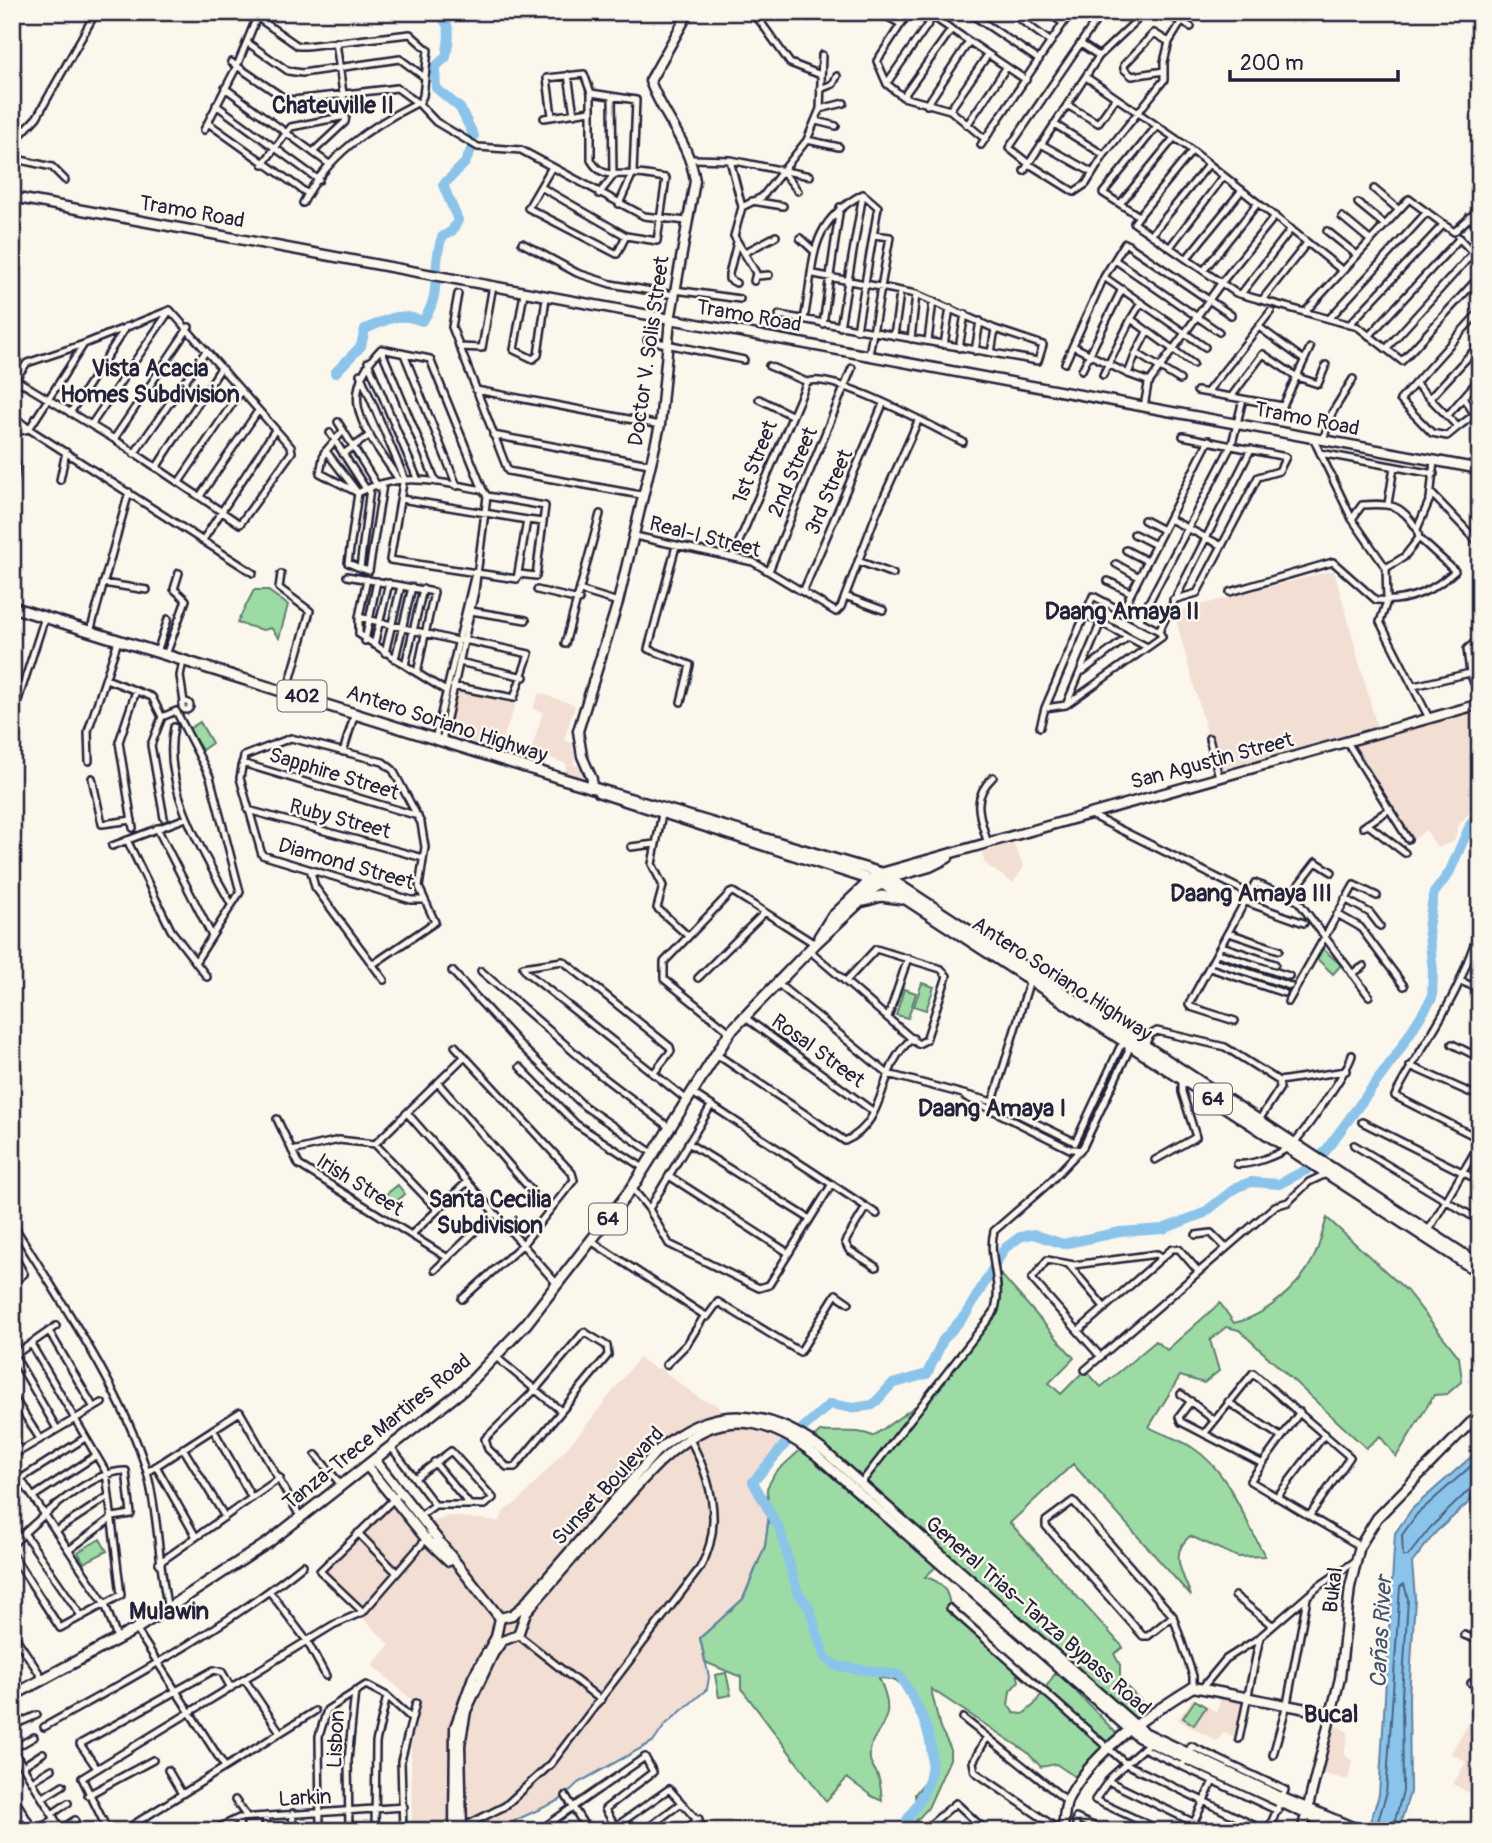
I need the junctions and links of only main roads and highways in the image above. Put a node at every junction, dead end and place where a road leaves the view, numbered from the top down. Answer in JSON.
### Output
{"nodes":[{"id":1,"x":12,"y":607,"type":"edge"},
{"id":2,"x":591,"y":788,"type":"junction"},
{"id":3,"x":840,"y":869,"type":"junction"},
{"id":4,"x":876,"y":875,"type":"junction"},
{"id":5,"x":891,"y":878,"type":"junction"},
{"id":6,"x":881,"y":883,"type":"junction"},
{"id":7,"x":905,"y":899,"type":"junction"},
{"id":8,"x":854,"y":902,"type":"junction"},
{"id":9,"x":1032,"y":976,"type":"junction"},
{"id":10,"x":1426,"y":1234,"type":"junction"},
{"id":11,"x":1480,"y":1265,"type":"edge"},
{"id":12,"x":1480,"y":1273,"type":"edge"},
{"id":13,"x":12,"y":1696,"type":"edge"}],
"edges":[{"from":1,"to":2,"type":"main road","name":"Antero Soriano Highway","number":"402"},
{"from":2,"to":3,"type":"main road","name":"Antero Soriano Highway","number":"402"},
{"from":2,"to":4,"type":"main road","name":"Antero Soriano Highway","number":"402"},
{"from":3,"to":4,"type":"main road","name":"Antero Soriano Highway","number":"402"},
{"from":3,"to":8,"type":"main road"},
{"from":4,"to":5,"type":"main road","name":"Antero Soriano Highway","number":"64"},
{"from":4,"to":6,"type":"main road","name":"Antero Soriano Highway","number":"64"},
{"from":4,"to":8,"type":"main road","name":"Tanza-Trece Martires Road","number":"64"},
{"from":5,"to":6,"type":"main road","name":"Tanza-Trece Martires Road","number":"64"},
{"from":5,"to":9,"type":"main road","name":"Antero Soriano Highway","number":"64"},
{"from":6,"to":7,"type":"main road","name":"Antero Soriano Highway","number":"64"},
{"from":6,"to":8,"type":"main road","name":"Tanza-Trece Martires Road","number":"64"},
{"from":7,"to":8,"type":"main road"},
{"from":7,"to":9,"type":"main road","name":"Antero Soriano Highway","number":"64"},
{"from":8,"to":13,"type":"main road","name":"Tanza-Trece Martires Road","number":"64"},
{"from":9,"to":10,"type":"main road","name":"Antero Soriano Highway","number":"64"},
{"from":10,"to":11,"type":"main road","name":"Antero Soriano Highway","number":"64"},
{"from":10,"to":12,"type":"main road","name":"Antero Soriano Highway","number":"64"}]}
